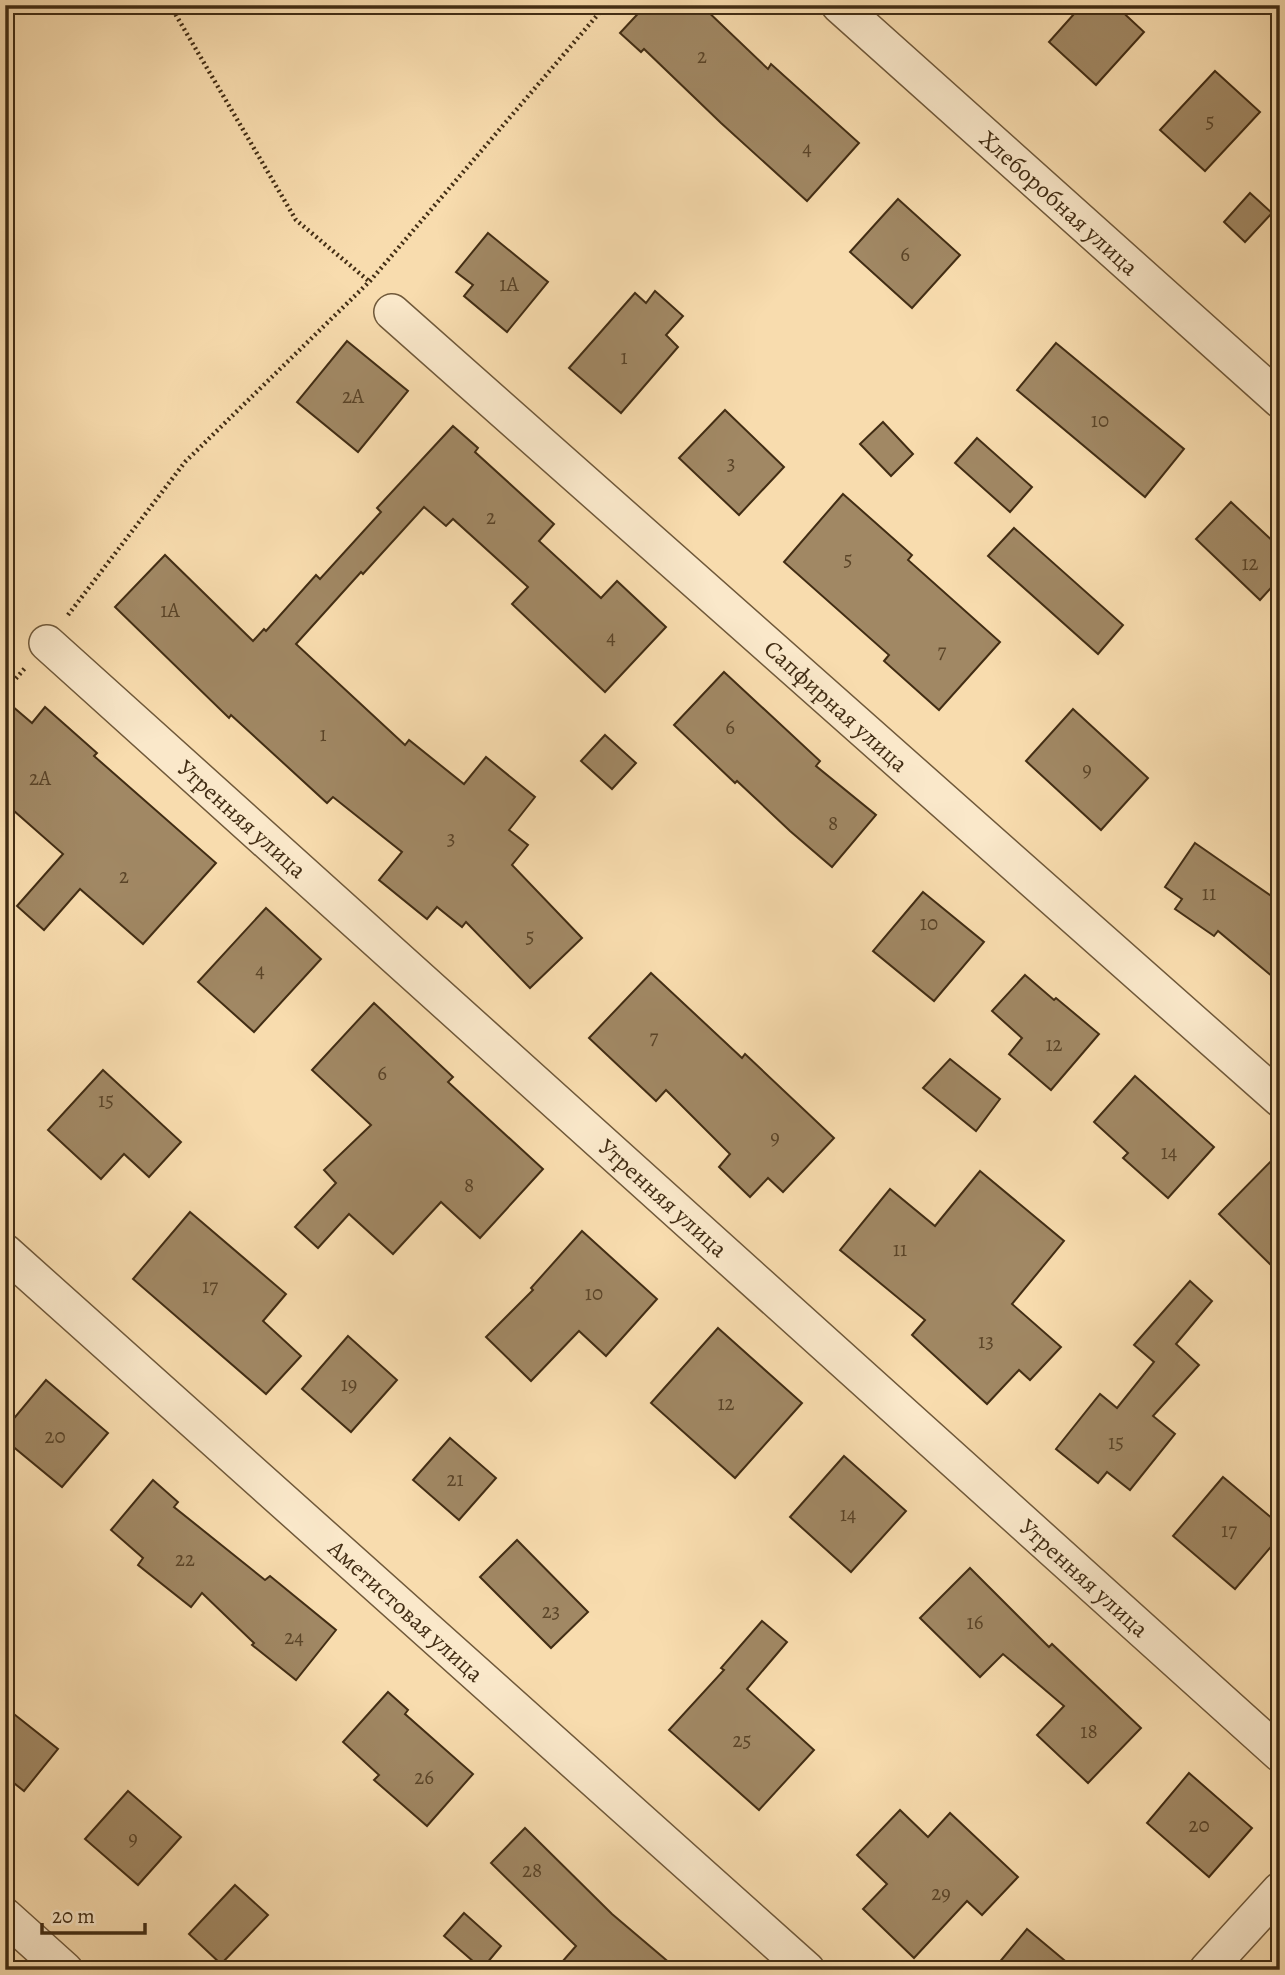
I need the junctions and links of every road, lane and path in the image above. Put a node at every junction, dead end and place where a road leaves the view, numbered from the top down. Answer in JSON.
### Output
{"nodes":[{"id":1,"x":170,"y":5,"type":"edge"},
{"id":2,"x":606,"y":5,"type":"edge"},
{"id":3,"x":839,"y":5,"type":"edge"},
{"id":4,"x":370,"y":281,"type":"junction"},
{"id":5,"x":392,"y":312,"type":"dead end"},
{"id":6,"x":1280,"y":400,"type":"edge"},
{"id":7,"x":47,"y":643,"type":"joint"},
{"id":8,"x":1280,"y":1099,"type":"edge"},
{"id":9,"x":5,"y":1252,"type":"edge"},
{"id":10,"x":1280,"y":1754,"type":"edge"},
{"id":11,"x":1280,"y":1890,"type":"edge"},
{"id":12,"x":5,"y":1916,"type":"edge"},
{"id":13,"x":65,"y":1970,"type":"edge"},
{"id":14,"x":807,"y":1970,"type":"edge"},
{"id":15,"x":1207,"y":1970,"type":"edge"}],
"edges":[{"from":1,"to":4,"type":"path"},
{"from":2,"to":4,"type":"path"},
{"from":3,"to":6,"type":"street","name":"Хлеборобная улица"},
{"from":4,"to":7,"type":"path"},
{"from":5,"to":8,"type":"street","name":"Сапфирная улица"},
{"from":7,"to":10,"type":"street","name":"Утренняя улица"},
{"from":9,"to":14,"type":"street","name":"Аметистовая улица"},
{"from":11,"to":15,"type":"street"},
{"from":12,"to":13,"type":"street"}]}
